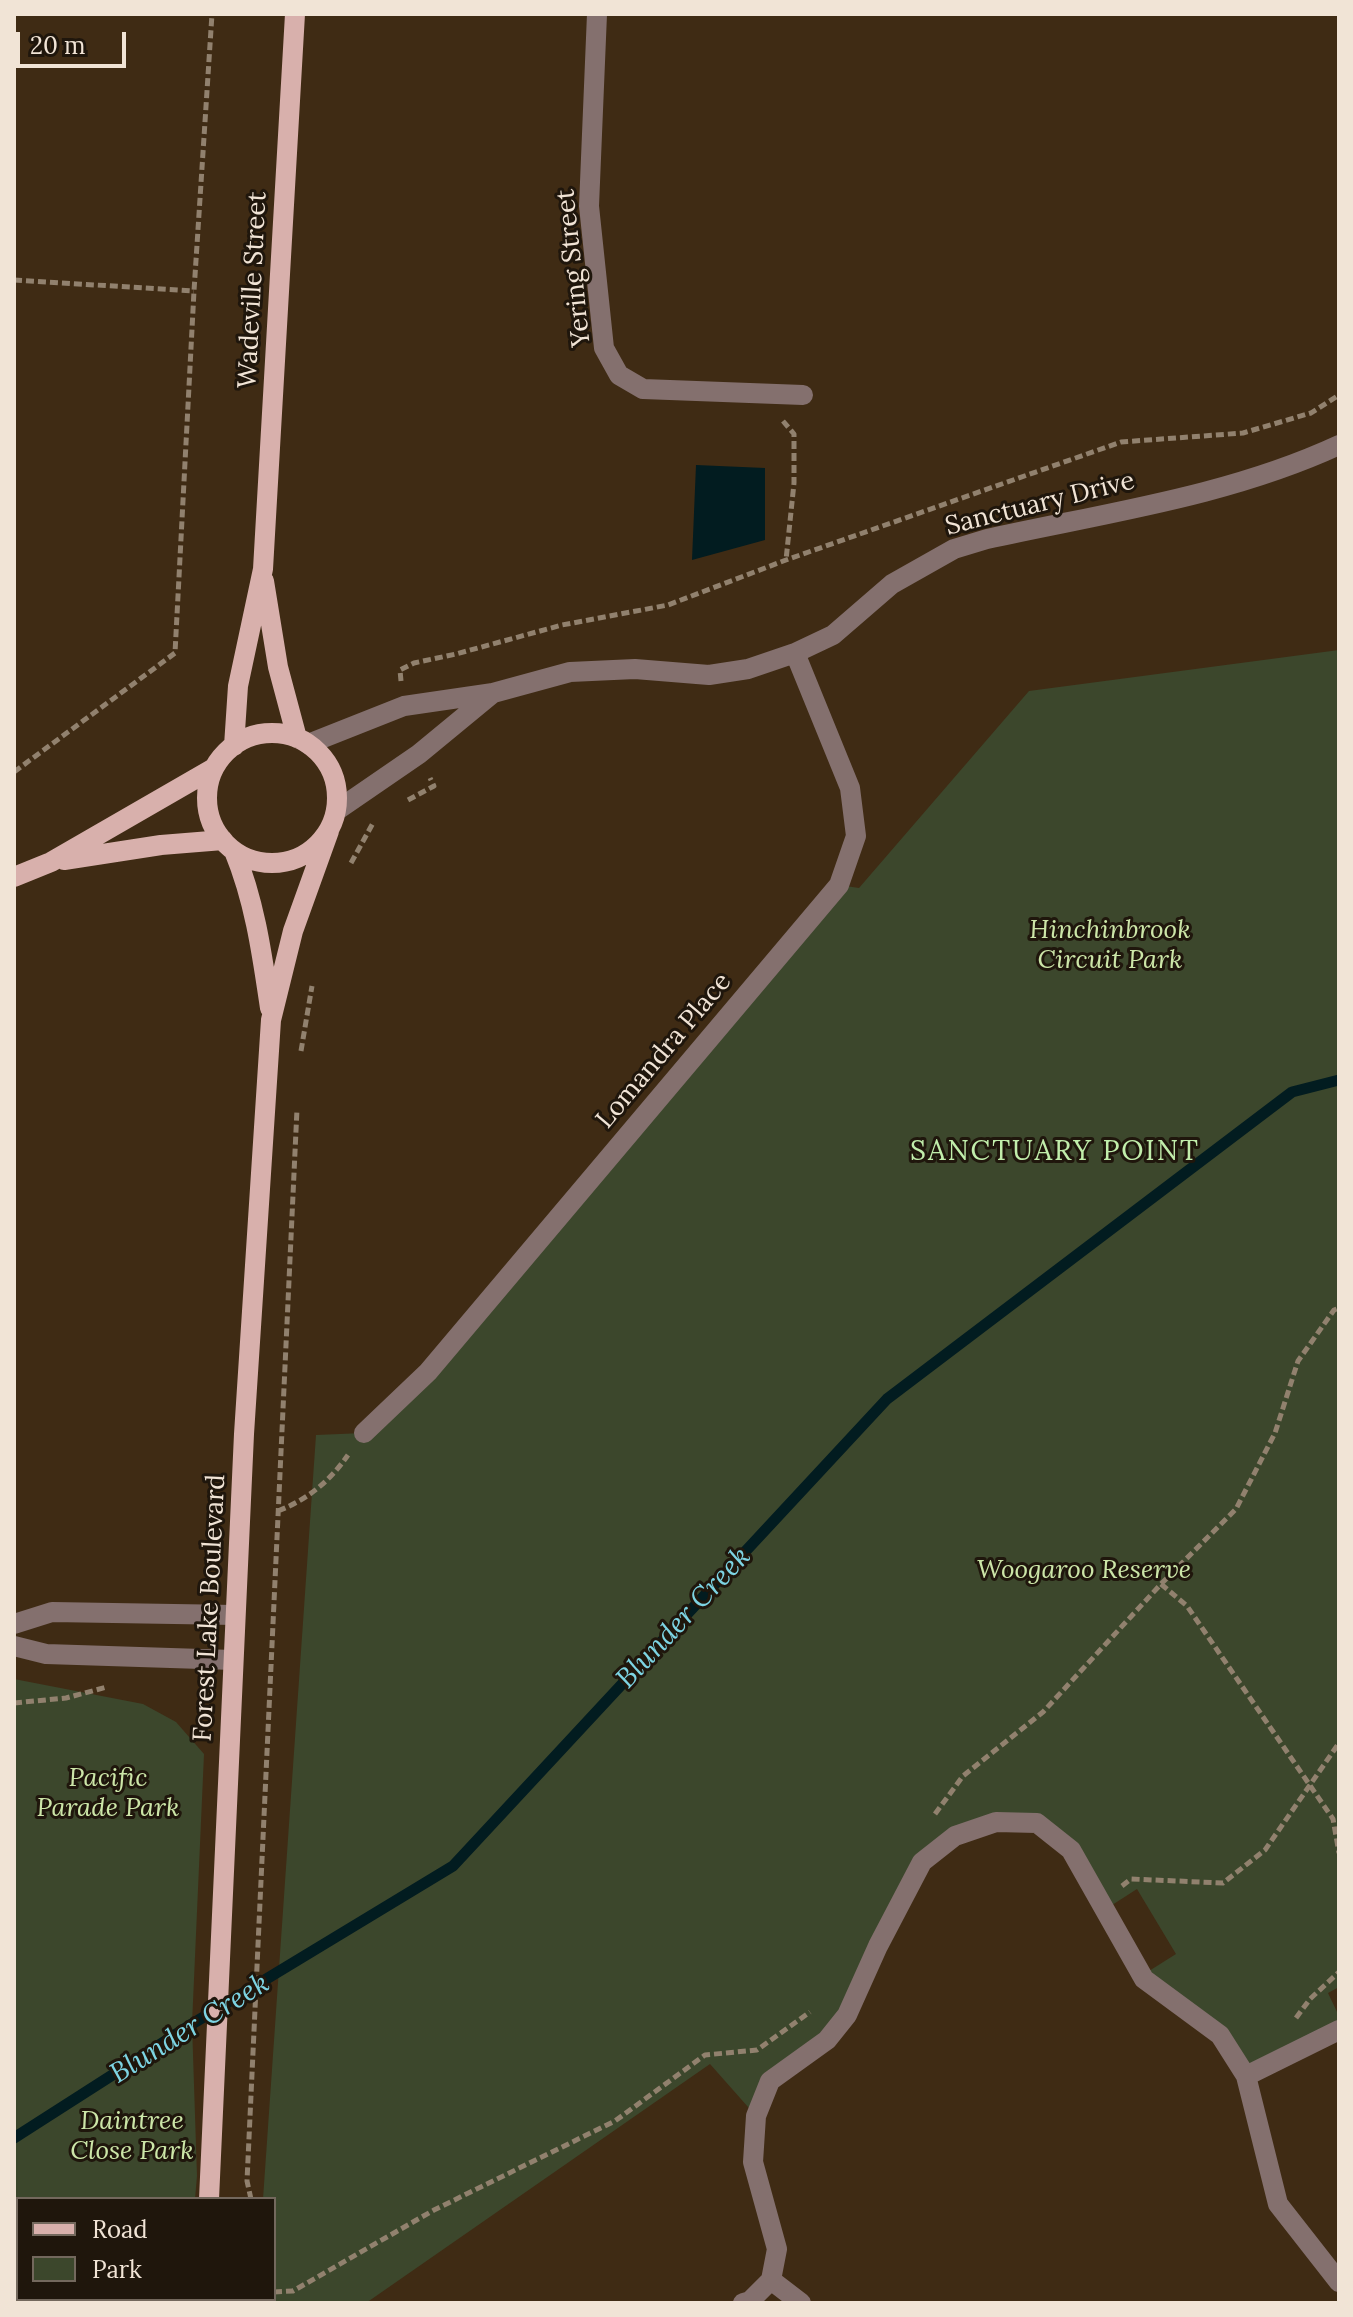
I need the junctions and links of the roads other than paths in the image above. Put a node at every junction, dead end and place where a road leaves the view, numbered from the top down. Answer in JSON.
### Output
{"nodes":[{"id":1,"x":295,"y":14,"type":"edge"},
{"id":2,"x":597,"y":14,"type":"edge"},
{"id":3,"x":803,"y":395,"type":"dead end"},
{"id":4,"x":1339,"y":445,"type":"edge"},
{"id":5,"x":263,"y":569,"type":"junction"},
{"id":6,"x":795,"y":653,"type":"junction"},
{"id":7,"x":493,"y":693,"type":"junction"},
{"id":8,"x":303,"y":741,"type":"junction"},
{"id":9,"x":234,"y":746,"type":"junction"},
{"id":10,"x":214,"y":768,"type":"junction"},
{"id":11,"x":336,"y":811,"type":"junction"},
{"id":12,"x":329,"y":831,"type":"junction"},
{"id":13,"x":228,"y":846,"type":"junction"},
{"id":14,"x":51,"y":862,"type":"junction"},
{"id":15,"x":14,"y":877,"type":"edge"},
{"id":16,"x":271,"y":1020,"type":"junction"},
{"id":17,"x":364,"y":1433,"type":"road end"},
{"id":18,"x":235,"y":1615,"type":"junction"},
{"id":19,"x":14,"y":1624,"type":"edge"},
{"id":20,"x":14,"y":1646,"type":"edge"},
{"id":21,"x":233,"y":1660,"type":"junction"},
{"id":22,"x":1339,"y":2030,"type":"edge"},
{"id":23,"x":1246,"y":2076,"type":"junction"},
{"id":24,"x":209,"y":2192,"type":"edge"},
{"id":25,"x":771,"y":2280,"type":"junction"},
{"id":26,"x":1339,"y":2282,"type":"edge"},
{"id":27,"x":743,"y":2303,"type":"edge"},
{"id":28,"x":801,"y":2303,"type":"edge"}],
"edges":[{"from":1,"to":5,"type":"main road","name":"Wadeville Street"},
{"from":2,"to":3,"type":"street","name":"Yering Street"},
{"from":4,"to":6,"type":"street","name":"Sanctuary Drive"},
{"from":5,"to":8,"type":"main road","name":"Wadeville Street"},
{"from":5,"to":9,"type":"main road","name":"Wadeville Street"},
{"from":6,"to":7,"type":"street","name":"Sanctuary Drive"},
{"from":6,"to":17,"type":"street","name":"Lomandra Place"},
{"from":7,"to":8,"type":"street","name":"Sanctuary Drive"},
{"from":7,"to":11,"type":"street","name":"Sanctuary Drive"},
{"from":8,"to":9,"type":"main road"},
{"from":8,"to":11,"type":"main road"},
{"from":9,"to":10,"type":"main road"},
{"from":10,"to":13,"type":"main road"},
{"from":10,"to":14,"type":"main road"},
{"from":11,"to":12,"type":"main road"},
{"from":12,"to":13,"type":"main road"},
{"from":12,"to":16,"type":"main road","name":"Forest Lake Boulevard"},
{"from":13,"to":14,"type":"main road"},
{"from":13,"to":16,"type":"main road","name":"Forest Lake Boulevard"},
{"from":14,"to":15,"type":"main road"},
{"from":16,"to":18,"type":"main road","name":"Forest Lake Boulevard"},
{"from":18,"to":19,"type":"street"},
{"from":18,"to":21,"type":"main road","name":"Forest Lake Boulevard"},
{"from":20,"to":21,"type":"street"},
{"from":21,"to":24,"type":"main road","name":"Forest Lake Boulevard"},
{"from":22,"to":23,"type":"street"},
{"from":23,"to":25,"type":"street"},
{"from":23,"to":26,"type":"street"},
{"from":25,"to":27,"type":"street"},
{"from":25,"to":28,"type":"street"}]}
